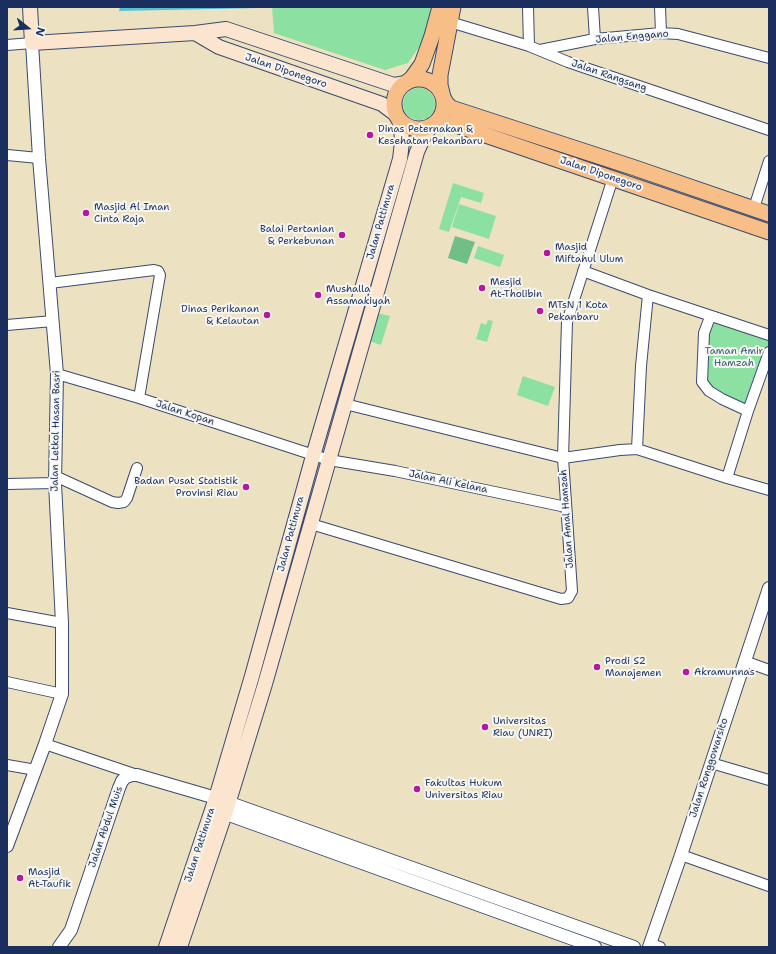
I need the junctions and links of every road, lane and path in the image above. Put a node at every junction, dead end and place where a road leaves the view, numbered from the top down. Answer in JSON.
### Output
{"nodes":[{"id":1,"x":30,"y":7,"type":"edge"},
{"id":2,"x":440,"y":7,"type":"edge"},
{"id":3,"x":453,"y":7,"type":"edge"},
{"id":4,"x":528,"y":7,"type":"edge"},
{"id":5,"x":593,"y":7,"type":"edge"},
{"id":6,"x":660,"y":7,"type":"edge"},
{"id":7,"x":450,"y":22,"type":"junction"},
{"id":8,"x":195,"y":33,"type":"junction"},
{"id":9,"x":661,"y":33,"type":"junction"},
{"id":10,"x":595,"y":40,"type":"junction"},
{"id":11,"x":32,"y":43,"type":"junction"},
{"id":12,"x":7,"y":45,"type":"edge"},
{"id":13,"x":530,"y":46,"type":"junction"},
{"id":14,"x":540,"y":50,"type":"junction"},
{"id":15,"x":769,"y":58,"type":"edge"},
{"id":16,"x":406,"y":83,"type":"junction"},
{"id":17,"x":443,"y":97,"type":"junction"},
{"id":18,"x":398,"y":118,"type":"junction"},
{"id":19,"x":432,"y":125,"type":"junction"},
{"id":20,"x":769,"y":130,"type":"edge"},
{"id":21,"x":7,"y":156,"type":"edge"},
{"id":22,"x":39,"y":158,"type":"junction"},
{"id":23,"x":769,"y":161,"type":"edge"},
{"id":24,"x":613,"y":178,"type":"junction"},
{"id":25,"x":715,"y":195,"type":"junction"},
{"id":26,"x":754,"y":208,"type":"junction"},
{"id":27,"x":710,"y":211,"type":"junction"},
{"id":28,"x":769,"y":214,"type":"edge"},
{"id":29,"x":769,"y":232,"type":"edge"},
{"id":30,"x":583,"y":271,"type":"junction"},
{"id":31,"x":50,"y":283,"type":"junction"},
{"id":32,"x":648,"y":295,"type":"junction"},
{"id":33,"x":710,"y":317,"type":"junction"},
{"id":34,"x":53,"y":321,"type":"junction"},
{"id":35,"x":7,"y":325,"type":"edge"},
{"id":36,"x":769,"y":335,"type":"edge"},
{"id":37,"x":769,"y":352,"type":"edge"},
{"id":38,"x":57,"y":374,"type":"junction"},
{"id":39,"x":139,"y":398,"type":"junction"},
{"id":40,"x":345,"y":404,"type":"junction"},
{"id":41,"x":748,"y":411,"type":"junction"},
{"id":42,"x":637,"y":449,"type":"junction"},
{"id":43,"x":313,"y":456,"type":"junction"},
{"id":44,"x":563,"y":458,"type":"junction"},
{"id":45,"x":329,"y":460,"type":"junction"},
{"id":46,"x":137,"y":468,"type":"dead end"},
{"id":47,"x":727,"y":478,"type":"junction"},
{"id":48,"x":55,"y":480,"type":"junction"},
{"id":49,"x":7,"y":484,"type":"edge"},
{"id":50,"x":769,"y":490,"type":"edge"},
{"id":51,"x":566,"y":507,"type":"junction"},
{"id":52,"x":311,"y":524,"type":"junction"},
{"id":53,"x":769,"y":588,"type":"edge"},
{"id":54,"x":7,"y":613,"type":"edge"},
{"id":55,"x":62,"y":623,"type":"junction"},
{"id":56,"x":744,"y":661,"type":"junction"},
{"id":57,"x":769,"y":670,"type":"edge"},
{"id":58,"x":7,"y":682,"type":"edge"},
{"id":59,"x":62,"y":694,"type":"junction"},
{"id":60,"x":46,"y":744,"type":"junction"},
{"id":61,"x":711,"y":763,"type":"junction"},
{"id":62,"x":7,"y":765,"type":"edge"},
{"id":63,"x":36,"y":770,"type":"junction"},
{"id":64,"x":137,"y":775,"type":"junction"},
{"id":65,"x":769,"y":780,"type":"edge"},
{"id":66,"x":220,"y":806,"type":"junction"},
{"id":67,"x":7,"y":846,"type":"edge"},
{"id":68,"x":681,"y":855,"type":"junction"},
{"id":69,"x":769,"y":886,"type":"edge"},
{"id":70,"x":187,"y":907,"type":"junction"},
{"id":71,"x":653,"y":946,"type":"edge"},
{"id":72,"x":59,"y":947,"type":"edge"},
{"id":73,"x":166,"y":947,"type":"edge"},
{"id":74,"x":180,"y":947,"type":"edge"},
{"id":75,"x":595,"y":947,"type":"edge"},
{"id":76,"x":634,"y":947,"type":"edge"}],
"edges":[{"from":1,"to":11,"type":"main road","name":"Jalan Letkol Hasan Basri"},
{"from":2,"to":16,"type":"main road"},
{"from":3,"to":7,"type":"main road"},
{"from":4,"to":13,"type":"street"},
{"from":5,"to":10,"type":"street"},
{"from":6,"to":9,"type":"street"},
{"from":7,"to":13,"type":"street","name":"Jalan Rangsang"},
{"from":7,"to":17,"type":"main road"},
{"from":8,"to":11,"type":"main road","name":"Jalan Diponegoro"},
{"from":8,"to":16,"type":"main road","name":"Jalan Diponegoro"},
{"from":8,"to":18,"type":"main road","name":"Jalan Diponegoro"},
{"from":9,"to":10,"type":"street","name":"Jalan Enggano"},
{"from":9,"to":15,"type":"street","name":"Jalan Enggano"},
{"from":10,"to":14,"type":"street","name":"Jalan Enggano"},
{"from":11,"to":12,"type":"street"},
{"from":11,"to":22,"type":"street","name":"Jalan Letkol Hasan Basri"},
{"from":13,"to":14,"type":"street","name":"Jalan Rangsang"},
{"from":14,"to":20,"type":"street","name":"Jalan Rangsang"},
{"from":16,"to":17,"type":"main road"},
{"from":16,"to":18,"type":"main road"},
{"from":17,"to":19,"type":"main road"},
{"from":17,"to":25,"type":"main road","name":"Jalan Diponegoro"},
{"from":18,"to":19,"type":"main road"},
{"from":18,"to":43,"type":"main road","name":"Jalan Pattimura"},
{"from":19,"to":24,"type":"main road","name":"Jalan Diponegoro"},
{"from":19,"to":40,"type":"main road","name":"Jalan Pattimura"},
{"from":21,"to":22,"type":"street"},
{"from":22,"to":31,"type":"street","name":"Jalan Letkol Hasan Basri"},
{"from":23,"to":26,"type":"street"},
{"from":24,"to":27,"type":"main road","name":"Jalan Diponegoro"},
{"from":24,"to":30,"type":"street","name":"Jalan Amal Hamzah"},
{"from":25,"to":26,"type":"main road","name":"Jalan Diponegoro"},
{"from":25,"to":27,"type":"main road"},
{"from":26,"to":28,"type":"main road","name":"Jalan Diponegoro"},
{"from":27,"to":29,"type":"main road","name":"Jalan Diponegoro"},
{"from":30,"to":32,"type":"street"},
{"from":30,"to":44,"type":"street","name":"Jalan Amal Hamzah"},
{"from":31,"to":34,"type":"street","name":"Jalan Letkol Hasan Basri"},
{"from":31,"to":39,"type":"street"},
{"from":32,"to":33,"type":"street"},
{"from":32,"to":42,"type":"street"},
{"from":33,"to":36,"type":"street"},
{"from":33,"to":41,"type":"street"},
{"from":34,"to":35,"type":"street"},
{"from":34,"to":38,"type":"street","name":"Jalan Letkol Hasan Basri"},
{"from":37,"to":41,"type":"street"},
{"from":38,"to":39,"type":"street","name":"Jalan Kopan"},
{"from":38,"to":48,"type":"street","name":"Jalan Letkol Hasan Basri"},
{"from":39,"to":43,"type":"street","name":"Jalan Kopan"},
{"from":40,"to":44,"type":"street"},
{"from":40,"to":45,"type":"main road","name":"Jalan Pattimura"},
{"from":41,"to":47,"type":"street"},
{"from":42,"to":44,"type":"street"},
{"from":42,"to":47,"type":"street"},
{"from":43,"to":45,"type":"street","name":"Jalan Kopan"},
{"from":43,"to":66,"type":"main road","name":"Jalan Pattimura"},
{"from":44,"to":51,"type":"street","name":"Jalan Amal Hamzah"},
{"from":45,"to":51,"type":"street","name":"Jalan Ali Kelana"},
{"from":45,"to":52,"type":"main road","name":"Jalan Pattimura"},
{"from":46,"to":48,"type":"street"},
{"from":47,"to":50,"type":"street"},
{"from":48,"to":49,"type":"street"},
{"from":48,"to":55,"type":"street","name":"Jalan Letkol Hasan Basri"},
{"from":51,"to":52,"type":"street","name":"Jalan Amal Hamzah"},
{"from":52,"to":66,"type":"main road","name":"Jalan Pattimura"},
{"from":53,"to":56,"type":"street","name":"Jalan Ronggowarsito"},
{"from":54,"to":55,"type":"street"},
{"from":55,"to":59,"type":"street","name":"Jalan Letkol Hasan Basri"},
{"from":56,"to":57,"type":"street"},
{"from":56,"to":61,"type":"street","name":"Jalan Ronggowarsito"},
{"from":58,"to":59,"type":"street"},
{"from":59,"to":60,"type":"street","name":"Jalan Letkol Hasan Basri"},
{"from":60,"to":63,"type":"street","name":"Jalan Letkol Hasan Basri"},
{"from":60,"to":64,"type":"street"},
{"from":61,"to":65,"type":"street"},
{"from":61,"to":68,"type":"street","name":"Jalan Ronggowarsito"},
{"from":62,"to":63,"type":"street"},
{"from":63,"to":67,"type":"street","name":"Jalan Letkol Hasan Basri"},
{"from":64,"to":66,"type":"street"},
{"from":64,"to":72,"type":"street","name":"Jalan Abdul Muis"},
{"from":66,"to":70,"type":"main road","name":"Jalan Pattimura"},
{"from":66,"to":75,"type":"street"},
{"from":66,"to":76,"type":"street"},
{"from":68,"to":69,"type":"street"},
{"from":68,"to":71,"type":"street","name":"Jalan Ronggowarsito"},
{"from":70,"to":73,"type":"main road","name":"Jalan Pattimura"},
{"from":70,"to":74,"type":"main road","name":"Jalan Pattimura"}]}
